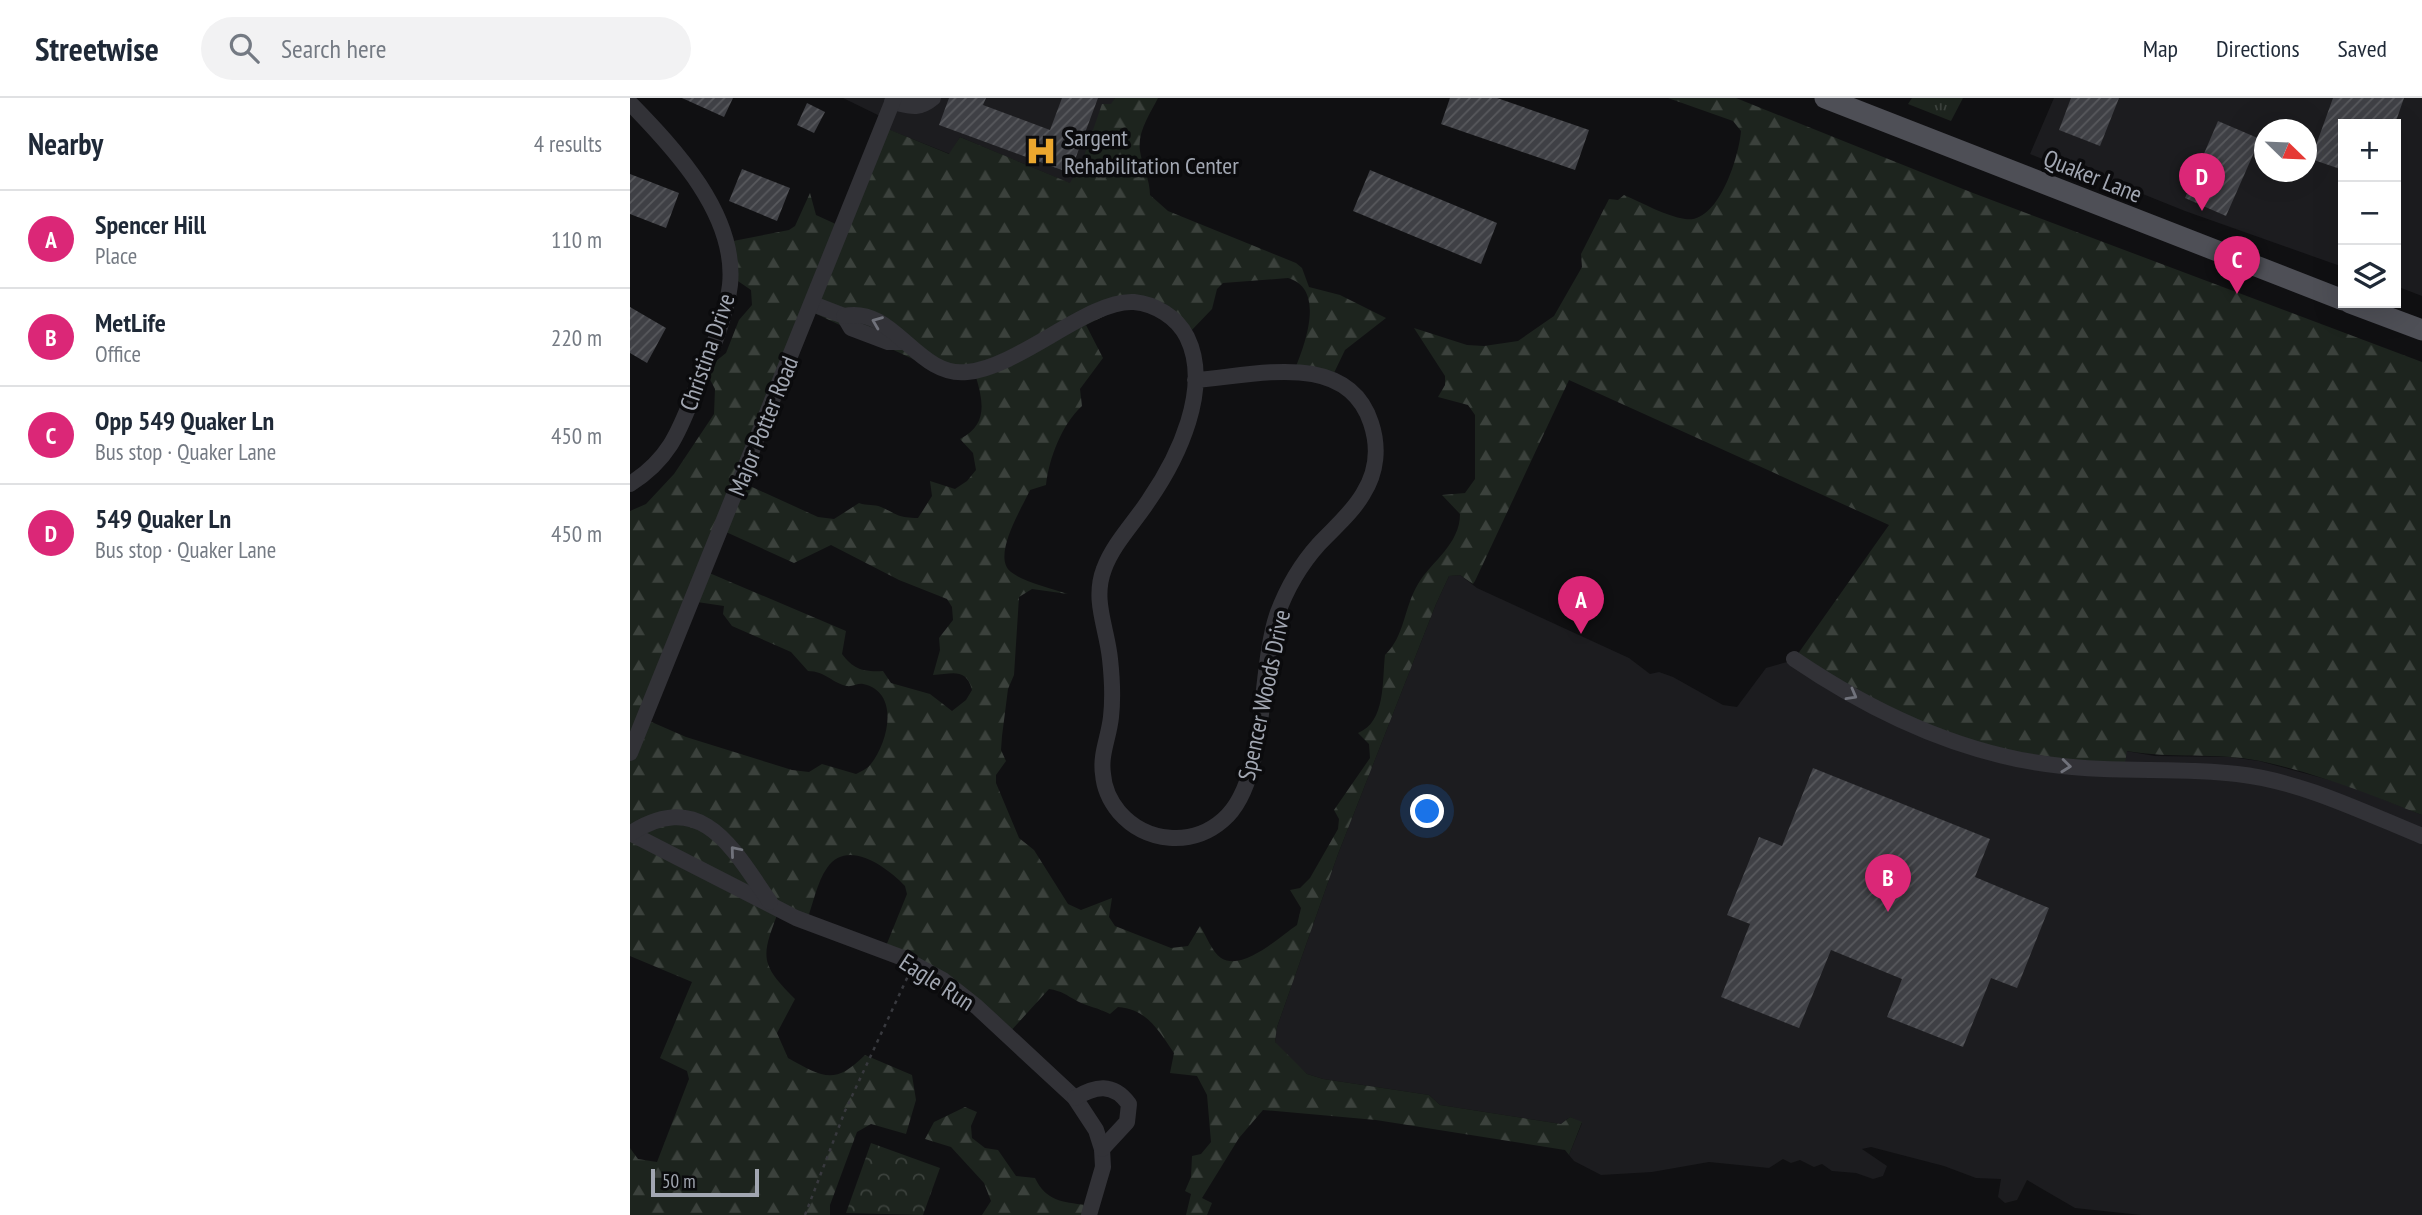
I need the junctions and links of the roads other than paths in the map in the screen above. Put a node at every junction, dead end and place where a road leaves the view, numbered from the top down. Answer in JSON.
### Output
{"nodes":[{"id":1,"x":933,"y":98,"type":"edge"},
{"id":2,"x":1826,"y":98,"type":"edge"},
{"id":3,"x":893,"y":100,"type":"edge"},
{"id":4,"x":630,"y":103,"type":"edge"},
{"id":5,"x":2338,"y":298,"type":"edge"},
{"id":6,"x":813,"y":304,"type":"junction"},
{"id":7,"x":2363,"y":308,"type":"edge"},
{"id":8,"x":2422,"y":330,"type":"edge"},
{"id":9,"x":1195,"y":380,"type":"junction"},
{"id":10,"x":630,"y":484,"type":"edge"},
{"id":11,"x":1794,"y":659,"type":"dead end"},
{"id":12,"x":630,"y":753,"type":"edge"},
{"id":13,"x":631,"y":833,"type":"edge"},
{"id":14,"x":2422,"y":836,"type":"edge"},
{"id":15,"x":774,"y":907,"type":"junction"},
{"id":16,"x":1074,"y":1098,"type":"junction"},
{"id":17,"x":1102,"y":1149,"type":"junction"},
{"id":18,"x":1089,"y":1215,"type":"edge"}],
"edges":[{"from":1,"to":3,"type":"street"},
{"from":2,"to":5,"type":"main road","name":"Quaker Lane"},
{"from":3,"to":6,"type":"street","name":"Major Potter Road"},
{"from":4,"to":10,"type":"street","name":"Christina Drive"},
{"from":6,"to":9,"type":"street","name":"Spencer Woods Drive"},
{"from":6,"to":12,"type":"street","name":"Major Potter Road"},
{"from":7,"to":8,"type":"main road"},
{"from":9,"to":9,"type":"street","name":"Spencer Woods Drive"},
{"from":11,"to":14,"type":"street","one_way":true},
{"from":13,"to":15,"type":"street","name":"Eagle Run"},
{"from":15,"to":13,"type":"street","name":"Eagle Run","one_way":true},
{"from":15,"to":16,"type":"street","name":"Eagle Run"},
{"from":16,"to":17,"type":"street","name":"Eagle Run"},
{"from":16,"to":17,"type":"street"},
{"from":17,"to":18,"type":"street","name":"Eagle Run"}]}
